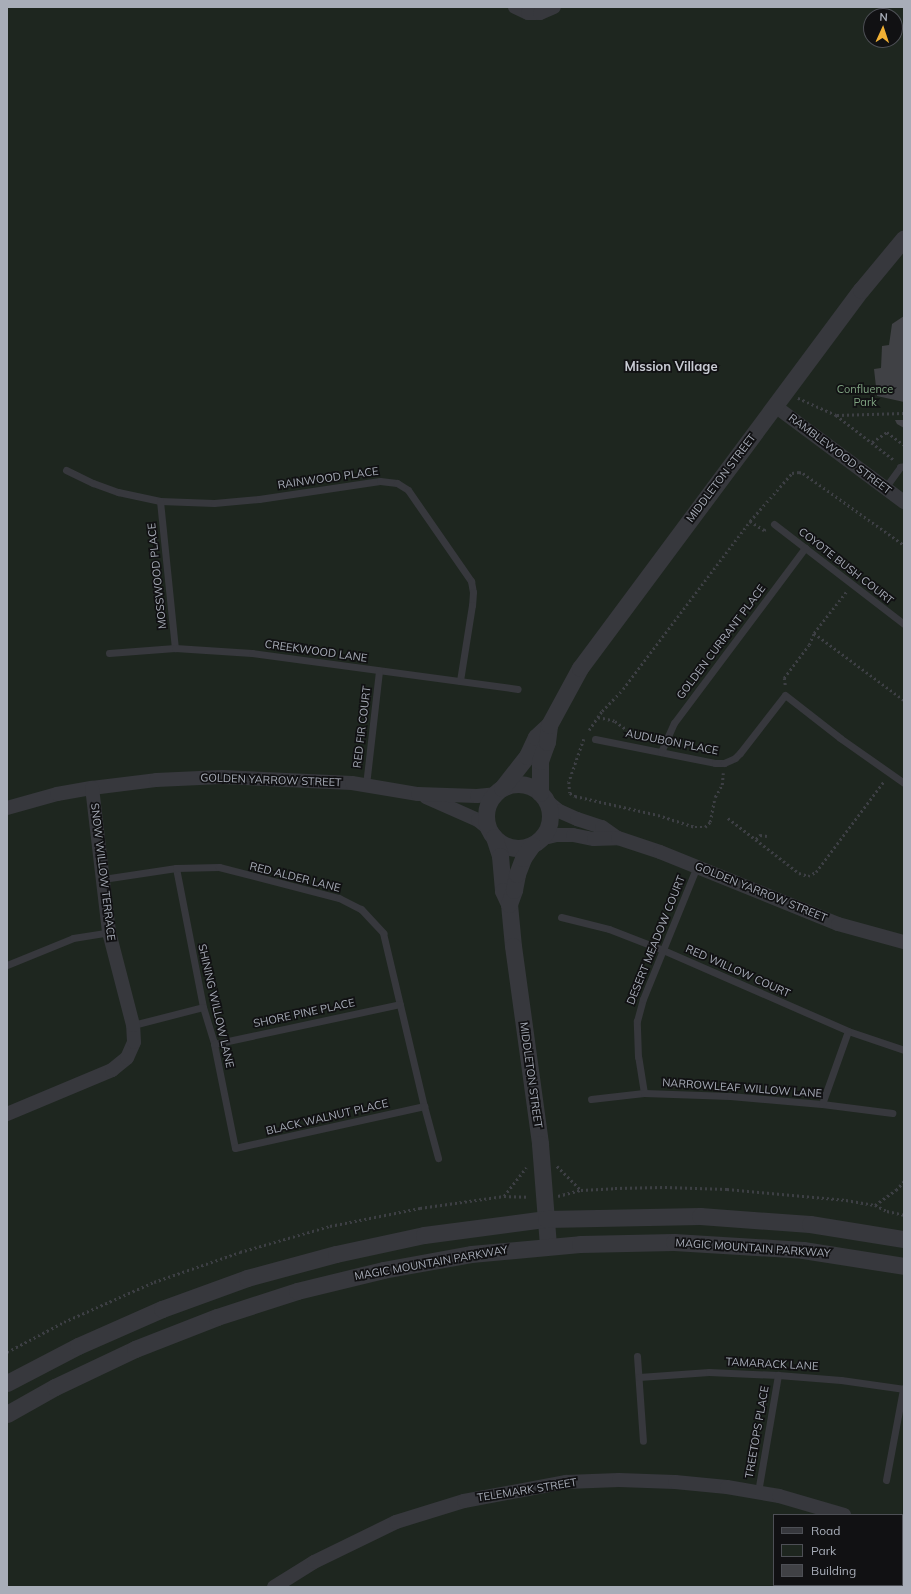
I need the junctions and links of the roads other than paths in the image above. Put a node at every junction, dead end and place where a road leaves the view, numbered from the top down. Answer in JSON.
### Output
{"nodes":[{"id":1,"x":515,"y":7,"type":"edge"},
{"id":2,"x":554,"y":7,"type":"edge"},
{"id":3,"x":904,"y":238,"type":"edge"},
{"id":4,"x":775,"y":406,"type":"junction"},
{"id":5,"x":903,"y":466,"type":"edge"},
{"id":6,"x":66,"y":470,"type":"dead end"},
{"id":7,"x":884,"y":488,"type":"junction"},
{"id":8,"x":160,"y":501,"type":"junction"},
{"id":9,"x":904,"y":502,"type":"edge"},
{"id":10,"x":774,"y":524,"type":"road end"},
{"id":11,"x":805,"y":548,"type":"junction"},
{"id":12,"x":904,"y":624,"type":"edge"},
{"id":13,"x":175,"y":648,"type":"junction"},
{"id":14,"x":109,"y":653,"type":"dead end"},
{"id":15,"x":379,"y":670,"type":"junction"},
{"id":16,"x":460,"y":681,"type":"junction"},
{"id":17,"x":518,"y":689,"type":"dead end"},
{"id":18,"x":549,"y":725,"type":"junction"},
{"id":19,"x":595,"y":739,"type":"dead end"},
{"id":20,"x":661,"y":752,"type":"junction"},
{"id":21,"x":904,"y":783,"type":"edge"},
{"id":22,"x":366,"y":785,"type":"junction"},
{"id":23,"x":92,"y":788,"type":"junction"},
{"id":24,"x":499,"y":791,"type":"junction"},
{"id":25,"x":418,"y":794,"type":"junction"},
{"id":26,"x":543,"y":797,"type":"junction"},
{"id":27,"x":7,"y":808,"type":"edge"},
{"id":28,"x":492,"y":833,"type":"junction"},
{"id":29,"x":618,"y":838,"type":"junction"},
{"id":30,"x":536,"y":842,"type":"junction"},
{"id":31,"x":697,"y":866,"type":"junction"},
{"id":32,"x":176,"y":868,"type":"junction"},
{"id":33,"x":102,"y":879,"type":"junction"},
{"id":34,"x":509,"y":904,"type":"junction"},
{"id":35,"x":561,"y":918,"type":"dead end"},
{"id":36,"x":109,"y":932,"type":"junction"},
{"id":37,"x":904,"y":942,"type":"edge"},
{"id":38,"x":663,"y":950,"type":"junction"},
{"id":39,"x":7,"y":965,"type":"edge"},
{"id":40,"x":400,"y":1004,"type":"junction"},
{"id":41,"x":203,"y":1007,"type":"junction"},
{"id":42,"x":133,"y":1025,"type":"junction"},
{"id":43,"x":848,"y":1032,"type":"junction"},
{"id":44,"x":214,"y":1044,"type":"junction"},
{"id":45,"x":904,"y":1050,"type":"edge"},
{"id":46,"x":644,"y":1093,"type":"junction"},
{"id":47,"x":591,"y":1099,"type":"dead end"},
{"id":48,"x":822,"y":1104,"type":"junction"},
{"id":49,"x":424,"y":1106,"type":"junction"},
{"id":50,"x":892,"y":1113,"type":"dead end"},
{"id":51,"x":7,"y":1114,"type":"edge"},
{"id":52,"x":235,"y":1148,"type":"joint"},
{"id":53,"x":438,"y":1158,"type":"dead end"},
{"id":54,"x":546,"y":1219,"type":"junction"},
{"id":55,"x":904,"y":1239,"type":"edge"},
{"id":56,"x":548,"y":1246,"type":"junction"},
{"id":57,"x":904,"y":1266,"type":"edge"},
{"id":58,"x":637,"y":1356,"type":"dead end"},
{"id":59,"x":778,"y":1375,"type":"junction"},
{"id":60,"x":639,"y":1377,"type":"junction"},
{"id":61,"x":7,"y":1383,"type":"edge"},
{"id":62,"x":903,"y":1389,"type":"edge"},
{"id":63,"x":7,"y":1414,"type":"edge"},
{"id":64,"x":643,"y":1441,"type":"dead end"},
{"id":65,"x":886,"y":1480,"type":"dead end"},
{"id":66,"x":758,"y":1492,"type":"junction"},
{"id":67,"x":841,"y":1514,"type":"edge"},
{"id":68,"x":274,"y":1587,"type":"edge"}],
"edges":[{"from":1,"to":2,"type":"street"},
{"from":3,"to":4,"type":"street","name":"MIDDLETON STREET"},
{"from":4,"to":7,"type":"street","name":"RAMBLEWOOD STREET"},
{"from":4,"to":18,"type":"street","name":"MIDDLETON STREET"},
{"from":5,"to":7,"type":"lane"},
{"from":6,"to":8,"type":"lane","name":"RAINWOOD PLACE"},
{"from":7,"to":9,"type":"street","name":"RAMBLEWOOD STREET"},
{"from":8,"to":13,"type":"lane","name":"MOSSWOOD PLACE"},
{"from":8,"to":16,"type":"lane","name":"RAINWOOD PLACE"},
{"from":10,"to":11,"type":"lane","name":"COYOTE BUSH COURT"},
{"from":11,"to":12,"type":"lane","name":"COYOTE BUSH COURT"},
{"from":11,"to":20,"type":"lane","name":"GOLDEN CURRANT PLACE"},
{"from":13,"to":14,"type":"lane","name":"CREEKWOOD LANE"},
{"from":13,"to":15,"type":"lane","name":"CREEKWOOD LANE"},
{"from":15,"to":16,"type":"lane","name":"CREEKWOOD LANE"},
{"from":15,"to":22,"type":"lane","name":"RED FIR COURT"},
{"from":16,"to":17,"type":"lane","name":"CREEKWOOD LANE"},
{"from":18,"to":24,"type":"street","name":"MIDDLETON STREET"},
{"from":18,"to":26,"type":"street","name":"MIDDLETON STREET"},
{"from":19,"to":20,"type":"lane","name":"AUDUBON PLACE"},
{"from":20,"to":21,"type":"lane","name":"AUDUBON PLACE"},
{"from":22,"to":23,"type":"street","name":"GOLDEN YARROW STREET"},
{"from":22,"to":25,"type":"street","name":"GOLDEN YARROW STREET"},
{"from":23,"to":27,"type":"street","name":"GOLDEN YARROW STREET"},
{"from":23,"to":33,"type":"street","name":"SNOW WILLOW TERRACE"},
{"from":24,"to":25,"type":"street","name":"GOLDEN YARROW STREET"},
{"from":24,"to":26,"type":"street"},
{"from":24,"to":28,"type":"street"},
{"from":25,"to":28,"type":"street","name":"GOLDEN YARROW STREET"},
{"from":26,"to":29,"type":"street","name":"GOLDEN YARROW STREET"},
{"from":26,"to":30,"type":"street"},
{"from":28,"to":30,"type":"street"},
{"from":28,"to":34,"type":"street","name":"MIDDLETON STREET"},
{"from":29,"to":30,"type":"street","name":"GOLDEN YARROW STREET"},
{"from":29,"to":31,"type":"street","name":"GOLDEN YARROW STREET"},
{"from":30,"to":34,"type":"street","name":"MIDDLETON STREET"},
{"from":31,"to":37,"type":"street","name":"GOLDEN YARROW STREET"},
{"from":31,"to":38,"type":"lane","name":"DESERT MEADOW COURT"},
{"from":32,"to":33,"type":"lane","name":"RED ALDER LANE"},
{"from":32,"to":40,"type":"lane","name":"RED ALDER LANE"},
{"from":32,"to":41,"type":"lane","name":"SHINING WILLOW LANE"},
{"from":33,"to":36,"type":"street","name":"SNOW WILLOW TERRACE"},
{"from":34,"to":54,"type":"street","name":"MIDDLETON STREET"},
{"from":35,"to":38,"type":"lane","name":"RED WILLOW COURT"},
{"from":36,"to":39,"type":"lane"},
{"from":36,"to":42,"type":"street","name":"SNOW WILLOW TERRACE"},
{"from":38,"to":43,"type":"lane","name":"RED WILLOW COURT"},
{"from":38,"to":46,"type":"lane","name":"DESERT MEADOW COURT"},
{"from":40,"to":44,"type":"lane","name":"SHORE PINE PLACE"},
{"from":40,"to":49,"type":"lane","name":"RED ALDER LANE"},
{"from":41,"to":42,"type":"lane"},
{"from":41,"to":44,"type":"lane","name":"SHINING WILLOW LANE"},
{"from":42,"to":51,"type":"street","name":"SNOW WILLOW TERRACE"},
{"from":43,"to":45,"type":"lane","name":"RED WILLOW COURT"},
{"from":43,"to":48,"type":"lane"},
{"from":44,"to":52,"type":"lane","name":"SHINING WILLOW LANE"},
{"from":46,"to":47,"type":"lane","name":"NARROWLEAF WILLOW LANE"},
{"from":46,"to":48,"type":"lane","name":"NARROWLEAF WILLOW LANE"},
{"from":48,"to":50,"type":"lane","name":"NARROWLEAF WILLOW LANE"},
{"from":49,"to":52,"type":"lane","name":"BLACK WALNUT PLACE"},
{"from":49,"to":53,"type":"lane","name":"RED ALDER LANE"},
{"from":54,"to":55,"type":"street"},
{"from":54,"to":56,"type":"street","name":"MIDDLETON STREET"},
{"from":54,"to":61,"type":"street"},
{"from":56,"to":57,"type":"street","name":"MAGIC MOUNTAIN PARKWAY"},
{"from":56,"to":63,"type":"street","name":"MAGIC MOUNTAIN PARKWAY"},
{"from":58,"to":60,"type":"lane"},
{"from":59,"to":60,"type":"lane","name":"TAMARACK LANE"},
{"from":59,"to":62,"type":"lane","name":"TAMARACK LANE"},
{"from":59,"to":66,"type":"lane","name":"TREETOPS PLACE"},
{"from":60,"to":64,"type":"lane"},
{"from":62,"to":65,"type":"lane"},
{"from":66,"to":67,"type":"street","name":"TELEMARK STREET"},
{"from":66,"to":68,"type":"street","name":"TELEMARK STREET"}]}
